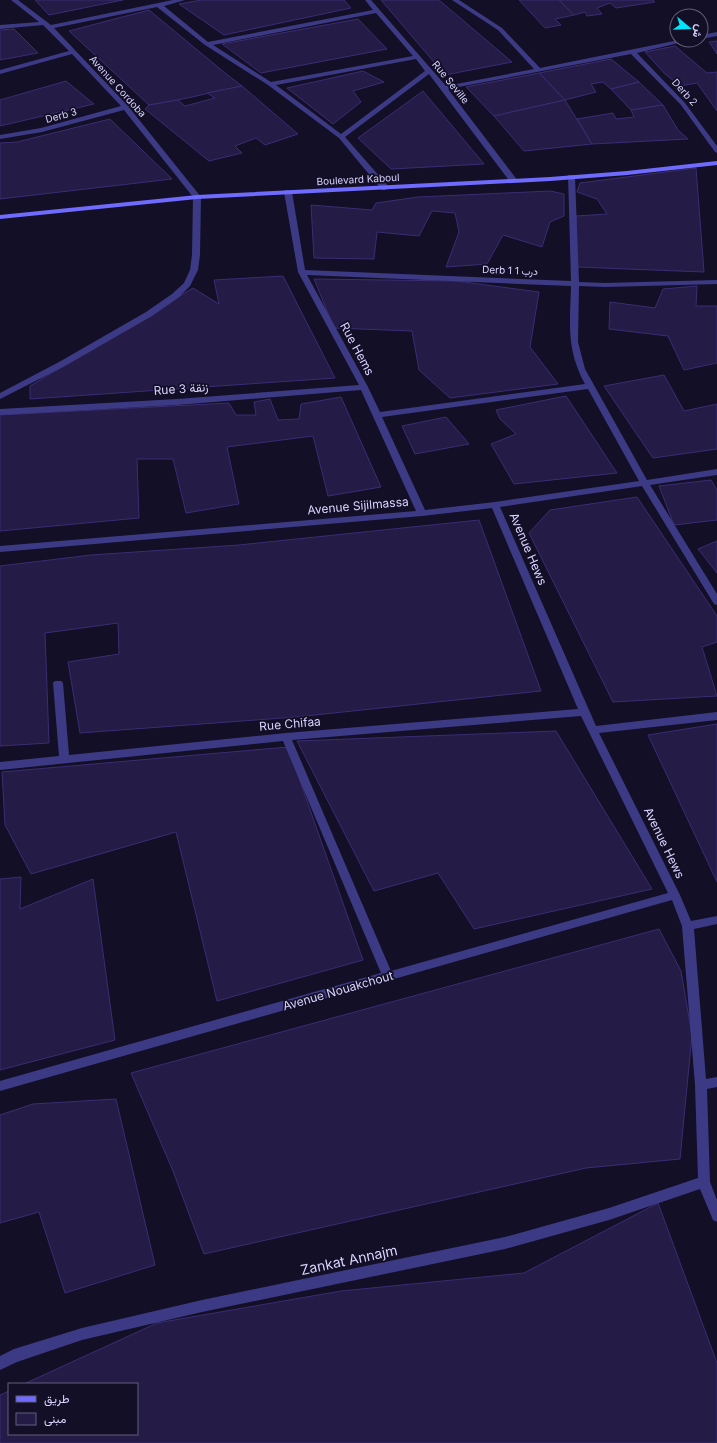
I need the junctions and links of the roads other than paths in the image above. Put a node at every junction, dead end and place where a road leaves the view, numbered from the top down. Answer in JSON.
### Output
{"nodes":[{"id":1,"x":14,"y":0,"type":"edge"},
{"id":2,"x":182,"y":0,"type":"edge"},
{"id":3,"x":368,"y":0,"type":"edge"},
{"id":4,"x":455,"y":0,"type":"edge"},
{"id":5,"x":159,"y":5,"type":"junction"},
{"id":6,"x":378,"y":11,"type":"junction"},
{"id":7,"x":44,"y":23,"type":"junction"},
{"id":8,"x":0,"y":27,"type":"edge"},
{"id":9,"x":50,"y":27,"type":"junction"},
{"id":10,"x":207,"y":44,"type":"junction"},
{"id":11,"x":669,"y":44,"type":"edge"},
{"id":12,"x":73,"y":52,"type":"junction"},
{"id":13,"x":632,"y":52,"type":"junction"},
{"id":14,"x":418,"y":57,"type":"junction"},
{"id":15,"x":539,"y":70,"type":"junction"},
{"id":16,"x":429,"y":71,"type":"junction"},
{"id":17,"x":0,"y":72,"type":"edge"},
{"id":18,"x":270,"y":84,"type":"junction"},
{"id":19,"x":444,"y":88,"type":"junction"},
{"id":20,"x":126,"y":108,"type":"junction"},
{"id":21,"x":0,"y":137,"type":"edge"},
{"id":22,"x":341,"y":137,"type":"junction"},
{"id":23,"x":717,"y":151,"type":"edge"},
{"id":24,"x":717,"y":163,"type":"edge"},
{"id":25,"x":572,"y":177,"type":"junction"},
{"id":26,"x":514,"y":181,"type":"junction"},
{"id":27,"x":385,"y":188,"type":"junction"},
{"id":28,"x":288,"y":192,"type":"junction"},
{"id":29,"x":197,"y":197,"type":"junction"},
{"id":30,"x":0,"y":216,"type":"edge"},
{"id":31,"x":302,"y":272,"type":"junction"},
{"id":32,"x":717,"y":282,"type":"edge"},
{"id":33,"x":574,"y":283,"type":"junction"},
{"id":34,"x":589,"y":386,"type":"junction"},
{"id":35,"x":364,"y":387,"type":"junction"},
{"id":36,"x":1,"y":395,"type":"edge"},
{"id":37,"x":0,"y":412,"type":"edge"},
{"id":38,"x":376,"y":414,"type":"junction"},
{"id":39,"x":717,"y":472,"type":"edge"},
{"id":40,"x":645,"y":484,"type":"junction"},
{"id":41,"x":495,"y":505,"type":"junction"},
{"id":42,"x":422,"y":513,"type":"junction"},
{"id":43,"x":0,"y":549,"type":"edge"},
{"id":44,"x":717,"y":602,"type":"edge"},
{"id":45,"x":58,"y":683,"type":"dead end"},
{"id":46,"x":584,"y":712,"type":"junction"},
{"id":47,"x":717,"y":716,"type":"edge"},
{"id":48,"x":593,"y":730,"type":"junction"},
{"id":49,"x":286,"y":737,"type":"junction"},
{"id":50,"x":64,"y":759,"type":"junction"},
{"id":51,"x":0,"y":766,"type":"edge"},
{"id":52,"x":675,"y":895,"type":"junction"},
{"id":53,"x":717,"y":920,"type":"edge"},
{"id":54,"x":688,"y":926,"type":"junction"},
{"id":55,"x":388,"y":976,"type":"junction"},
{"id":56,"x":717,"y":1082,"type":"edge"},
{"id":57,"x":701,"y":1085,"type":"junction"},
{"id":58,"x":0,"y":1086,"type":"edge"},
{"id":59,"x":704,"y":1182,"type":"junction"},
{"id":60,"x":717,"y":1216,"type":"edge"},
{"id":61,"x":0,"y":1363,"type":"edge"}],
"edges":[{"from":1,"to":7,"type":"street","name":"Avenue Cordoba"},
{"from":2,"to":5,"type":"street"},
{"from":3,"to":6,"type":"street","name":"Rue Seville"},
{"from":4,"to":15,"type":"street"},
{"from":5,"to":9,"type":"street"},
{"from":5,"to":10,"type":"street"},
{"from":6,"to":10,"type":"street"},
{"from":6,"to":14,"type":"street","name":"Rue Seville"},
{"from":7,"to":8,"type":"street"},
{"from":7,"to":9,"type":"street","name":"Avenue Cordoba"},
{"from":9,"to":12,"type":"street","name":"Avenue Cordoba"},
{"from":10,"to":18,"type":"street"},
{"from":11,"to":13,"type":"street"},
{"from":12,"to":17,"type":"street"},
{"from":12,"to":20,"type":"street","name":"Avenue Cordoba"},
{"from":13,"to":15,"type":"street"},
{"from":13,"to":23,"type":"street","name":"Derb 2"},
{"from":14,"to":16,"type":"street","name":"Rue Seville"},
{"from":14,"to":18,"type":"street"},
{"from":15,"to":19,"type":"street"},
{"from":16,"to":19,"type":"street","name":"Rue Seville"},
{"from":16,"to":22,"type":"street"},
{"from":18,"to":22,"type":"street"},
{"from":19,"to":26,"type":"street","name":"Rue Seville"},
{"from":20,"to":21,"type":"street","name":"Derb 3"},
{"from":20,"to":29,"type":"street","name":"Avenue Cordoba"},
{"from":22,"to":27,"type":"street"},
{"from":24,"to":25,"type":"street","name":"Boulevard Kaboul"},
{"from":25,"to":26,"type":"street","name":"Boulevard Kaboul"},
{"from":25,"to":33,"type":"street"},
{"from":26,"to":27,"type":"street","name":"Boulevard Kaboul"},
{"from":27,"to":28,"type":"street","name":"Boulevard Kaboul"},
{"from":28,"to":29,"type":"street","name":"Boulevard Kaboul"},
{"from":28,"to":31,"type":"street","name":"Rue Hems"},
{"from":29,"to":30,"type":"street","name":"Boulevard Kaboul"},
{"from":29,"to":36,"type":"street"},
{"from":31,"to":33,"type":"street","name":"Derb 1 درب 1"},
{"from":31,"to":35,"type":"street","name":"Rue Hems"},
{"from":32,"to":33,"type":"street","name":"Derb 1 درب 1"},
{"from":33,"to":34,"type":"street"},
{"from":34,"to":38,"type":"street"},
{"from":34,"to":40,"type":"street"},
{"from":35,"to":37,"type":"street","name":"Rue 3 زنقة"},
{"from":35,"to":38,"type":"street","name":"Rue Hems"},
{"from":38,"to":42,"type":"street","name":"Rue Hems"},
{"from":39,"to":40,"type":"street","name":"Avenue Sijilmassa"},
{"from":40,"to":41,"type":"street","name":"Avenue Sijilmassa"},
{"from":40,"to":44,"type":"street"},
{"from":41,"to":42,"type":"street","name":"Avenue Sijilmassa"},
{"from":41,"to":46,"type":"street","name":"Avenue Hews"},
{"from":42,"to":43,"type":"street","name":"Avenue Sijilmassa"},
{"from":45,"to":50,"type":"street"},
{"from":46,"to":48,"type":"street","name":"Avenue Hews"},
{"from":46,"to":49,"type":"street","name":"Rue Chifaa"},
{"from":47,"to":48,"type":"street"},
{"from":48,"to":52,"type":"street","name":"Avenue Hews"},
{"from":49,"to":50,"type":"street","name":"Rue Chifaa"},
{"from":49,"to":55,"type":"street"},
{"from":50,"to":51,"type":"street","name":"Rue Chifaa"},
{"from":52,"to":54,"type":"street","name":"Avenue Hews"},
{"from":52,"to":55,"type":"street","name":"Avenue Nouakchout"},
{"from":53,"to":54,"type":"street"},
{"from":54,"to":57,"type":"street","name":"Avenue Hews"},
{"from":55,"to":58,"type":"street","name":"Avenue Nouakchout"},
{"from":56,"to":57,"type":"street"},
{"from":57,"to":59,"type":"street","name":"Avenue Hews"},
{"from":59,"to":60,"type":"street","name":"Avenue Hews"},
{"from":59,"to":61,"type":"street","name":"Zankat Annajm"}]}
